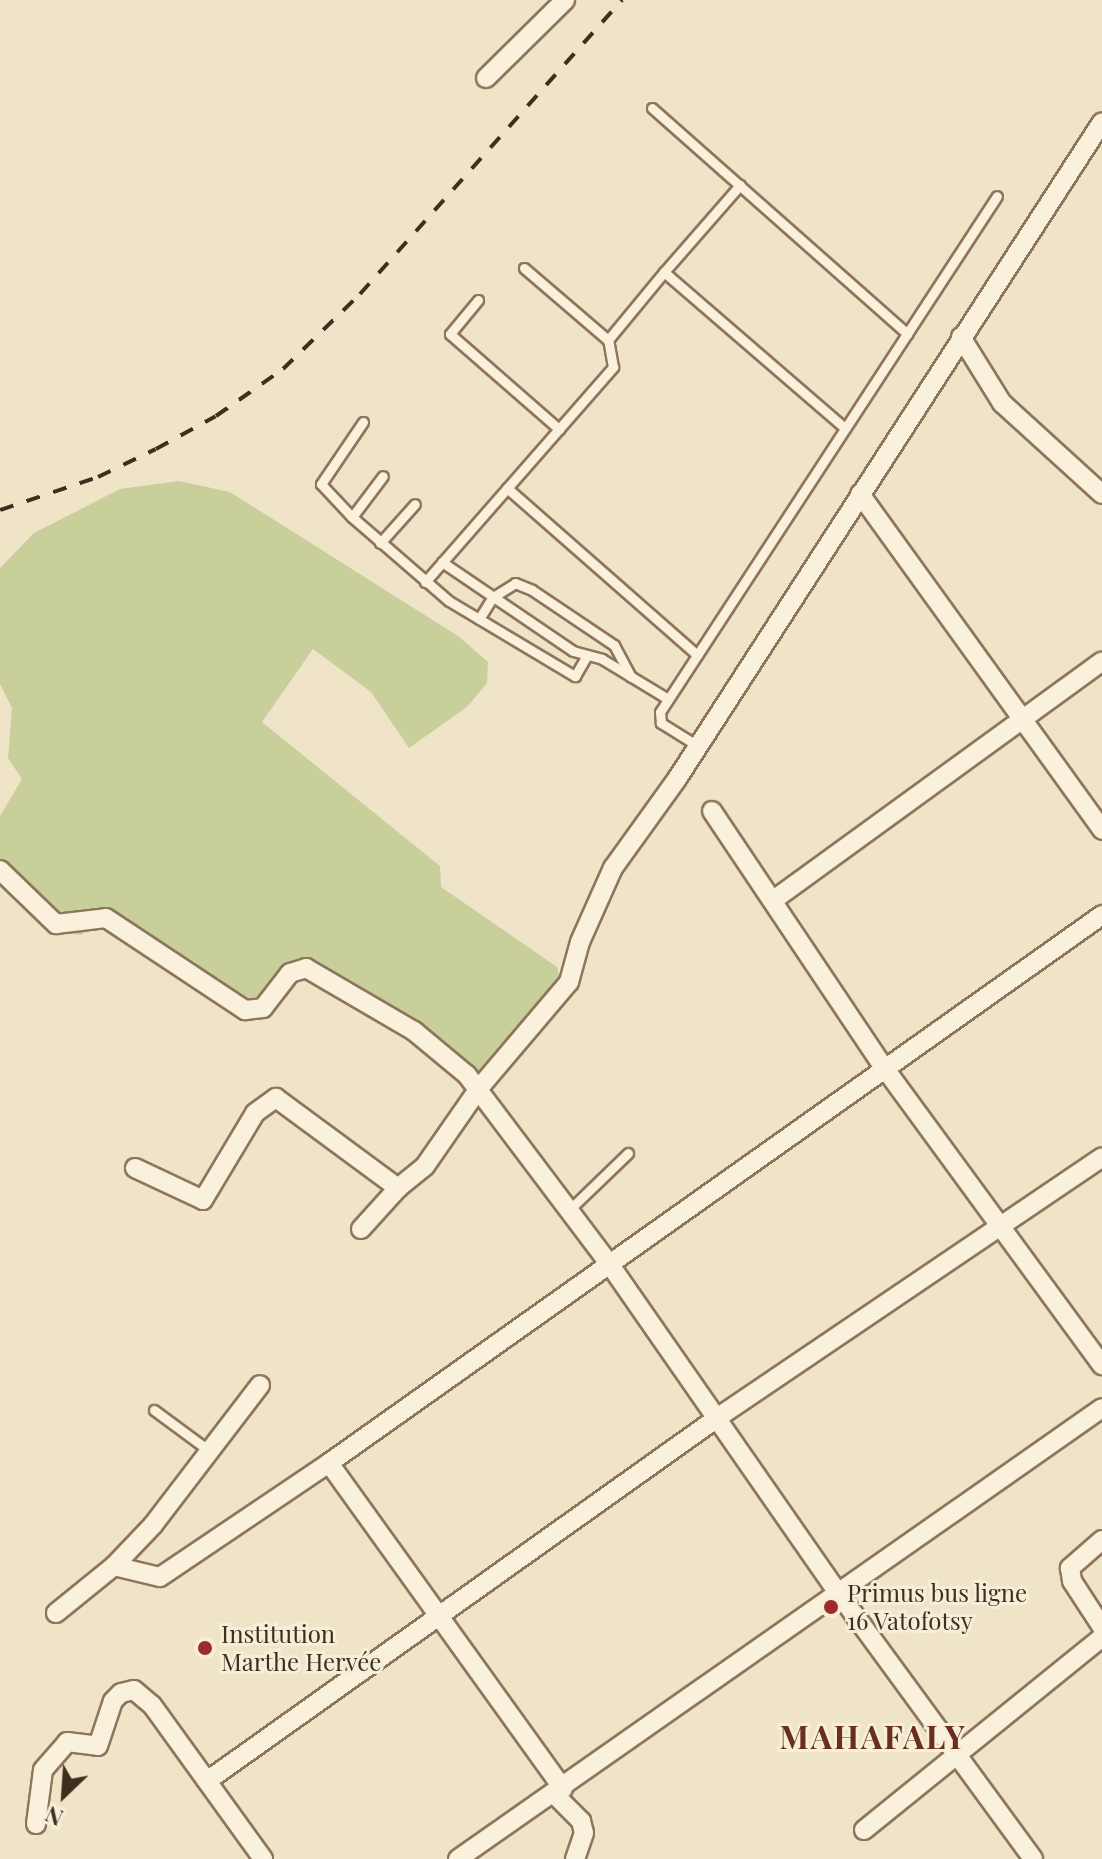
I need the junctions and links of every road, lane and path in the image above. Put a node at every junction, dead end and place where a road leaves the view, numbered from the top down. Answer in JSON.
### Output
{"nodes":[{"id":1,"x":565,"y":0,"type":"edge"},
{"id":2,"x":486,"y":78,"type":"dead end"},
{"id":3,"x":652,"y":108,"type":"dead end"},
{"id":4,"x":1102,"y":122,"type":"edge"},
{"id":5,"x":740,"y":185,"type":"junction"},
{"id":6,"x":997,"y":196,"type":"dead end"},
{"id":7,"x":524,"y":268,"type":"dead end"},
{"id":8,"x":664,"y":272,"type":"junction"},
{"id":9,"x":478,"y":300,"type":"dead end"},
{"id":10,"x":907,"y":334,"type":"junction"},
{"id":11,"x":961,"y":337,"type":"junction"},
{"id":12,"x":608,"y":340,"type":"junction"},
{"id":13,"x":363,"y":422,"type":"dead end"},
{"id":14,"x":845,"y":428,"type":"junction"},
{"id":15,"x":559,"y":429,"type":"junction"},
{"id":16,"x":383,"y":476,"type":"dead end"},
{"id":17,"x":507,"y":488,"type":"junction"},
{"id":18,"x":860,"y":494,"type":"junction"},
{"id":19,"x":1102,"y":494,"type":"edge"},
{"id":20,"x":415,"y":504,"type":"dead end"},
{"id":21,"x":352,"y":517,"type":"junction"},
{"id":22,"x":380,"y":543,"type":"junction"},
{"id":23,"x":442,"y":562,"type":"junction"},
{"id":24,"x":425,"y":582,"type":"junction"},
{"id":25,"x":493,"y":597,"type":"junction"},
{"id":26,"x":479,"y":619,"type":"junction"},
{"id":27,"x":587,"y":655,"type":"junction"},
{"id":28,"x":697,"y":655,"type":"junction"},
{"id":29,"x":1102,"y":661,"type":"edge"},
{"id":30,"x":631,"y":677,"type":"junction"},
{"id":31,"x":668,"y":699,"type":"junction"},
{"id":32,"x":1025,"y":720,"type":"junction"},
{"id":33,"x":698,"y":746,"type":"junction"},
{"id":34,"x":712,"y":811,"type":"dead end"},
{"id":35,"x":1102,"y":830,"type":"edge"},
{"id":36,"x":0,"y":870,"type":"edge"},
{"id":37,"x":775,"y":899,"type":"junction"},
{"id":38,"x":1102,"y":915,"type":"edge"},
{"id":39,"x":883,"y":1066,"type":"junction"},
{"id":40,"x":480,"y":1087,"type":"junction"},
{"id":41,"x":628,"y":1153,"type":"dead end"},
{"id":42,"x":1102,"y":1157,"type":"edge"},
{"id":43,"x":135,"y":1168,"type":"dead end"},
{"id":44,"x":398,"y":1188,"type":"junction"},
{"id":45,"x":569,"y":1210,"type":"junction"},
{"id":46,"x":361,"y":1229,"type":"dead end"},
{"id":47,"x":999,"y":1230,"type":"junction"},
{"id":48,"x":608,"y":1262,"type":"junction"},
{"id":49,"x":1102,"y":1365,"type":"edge"},
{"id":50,"x":260,"y":1385,"type":"dead end"},
{"id":51,"x":1102,"y":1408,"type":"edge"},
{"id":52,"x":154,"y":1410,"type":"dead end"},
{"id":53,"x":717,"y":1418,"type":"junction"},
{"id":54,"x":211,"y":1452,"type":"junction"},
{"id":55,"x":329,"y":1463,"type":"junction"},
{"id":56,"x":1102,"y":1540,"type":"edge"},
{"id":57,"x":114,"y":1566,"type":"junction"},
{"id":58,"x":837,"y":1591,"type":"junction"},
{"id":59,"x":56,"y":1613,"type":"dead end"},
{"id":60,"x":441,"y":1619,"type":"junction"},
{"id":61,"x":1102,"y":1627,"type":"edge"},
{"id":62,"x":1102,"y":1637,"type":"edge"},
{"id":63,"x":957,"y":1757,"type":"junction"},
{"id":64,"x":207,"y":1781,"type":"junction"},
{"id":65,"x":559,"y":1792,"type":"junction"},
{"id":66,"x":36,"y":1824,"type":"dead end"},
{"id":67,"x":864,"y":1830,"type":"dead end"},
{"id":68,"x":263,"y":1859,"type":"edge"},
{"id":69,"x":458,"y":1859,"type":"edge"},
{"id":70,"x":575,"y":1859,"type":"edge"},
{"id":71,"x":1033,"y":1859,"type":"edge"}],
"edges":[{"from":1,"to":2,"type":"street"},
{"from":3,"to":5,"type":"lane"},
{"from":4,"to":11,"type":"street"},
{"from":5,"to":8,"type":"lane"},
{"from":5,"to":10,"type":"lane"},
{"from":6,"to":10,"type":"lane"},
{"from":7,"to":12,"type":"lane"},
{"from":8,"to":12,"type":"lane"},
{"from":8,"to":14,"type":"lane"},
{"from":9,"to":15,"type":"lane"},
{"from":10,"to":14,"type":"lane"},
{"from":11,"to":18,"type":"street"},
{"from":11,"to":19,"type":"street"},
{"from":12,"to":15,"type":"lane"},
{"from":13,"to":21,"type":"lane"},
{"from":14,"to":28,"type":"lane"},
{"from":15,"to":17,"type":"lane"},
{"from":16,"to":21,"type":"lane"},
{"from":17,"to":23,"type":"lane"},
{"from":17,"to":28,"type":"lane"},
{"from":18,"to":32,"type":"street"},
{"from":18,"to":33,"type":"street"},
{"from":20,"to":22,"type":"lane"},
{"from":21,"to":22,"type":"lane"},
{"from":22,"to":24,"type":"lane"},
{"from":23,"to":24,"type":"lane"},
{"from":23,"to":25,"type":"lane"},
{"from":24,"to":26,"type":"lane"},
{"from":25,"to":26,"type":"lane"},
{"from":25,"to":27,"type":"lane"},
{"from":25,"to":30,"type":"lane"},
{"from":26,"to":27,"type":"lane"},
{"from":27,"to":30,"type":"lane"},
{"from":28,"to":31,"type":"lane"},
{"from":29,"to":32,"type":"street"},
{"from":30,"to":31,"type":"lane"},
{"from":31,"to":33,"type":"lane"},
{"from":32,"to":35,"type":"street"},
{"from":32,"to":37,"type":"street"},
{"from":33,"to":40,"type":"street"},
{"from":34,"to":37,"type":"street"},
{"from":36,"to":40,"type":"street"},
{"from":37,"to":39,"type":"street"},
{"from":38,"to":39,"type":"street"},
{"from":39,"to":47,"type":"street"},
{"from":39,"to":48,"type":"street"},
{"from":40,"to":44,"type":"street"},
{"from":40,"to":45,"type":"street"},
{"from":41,"to":45,"type":"lane"},
{"from":42,"to":47,"type":"street"},
{"from":43,"to":44,"type":"street"},
{"from":44,"to":46,"type":"street"},
{"from":45,"to":48,"type":"street"},
{"from":47,"to":49,"type":"street"},
{"from":47,"to":53,"type":"street"},
{"from":48,"to":53,"type":"street"},
{"from":48,"to":55,"type":"street"},
{"from":50,"to":54,"type":"street"},
{"from":51,"to":58,"type":"street"},
{"from":52,"to":54,"type":"lane"},
{"from":53,"to":58,"type":"street"},
{"from":53,"to":60,"type":"street"},
{"from":54,"to":57,"type":"street"},
{"from":55,"to":57,"type":"street"},
{"from":55,"to":60,"type":"street"},
{"from":56,"to":61,"type":"street"},
{"from":57,"to":59,"type":"street"},
{"from":58,"to":63,"type":"street"},
{"from":58,"to":65,"type":"street"},
{"from":60,"to":64,"type":"street"},
{"from":60,"to":65,"type":"street"},
{"from":62,"to":63,"type":"street"},
{"from":63,"to":67,"type":"street"},
{"from":63,"to":71,"type":"street"},
{"from":64,"to":66,"type":"street"},
{"from":64,"to":68,"type":"street"},
{"from":65,"to":69,"type":"street"},
{"from":65,"to":70,"type":"street"}]}
